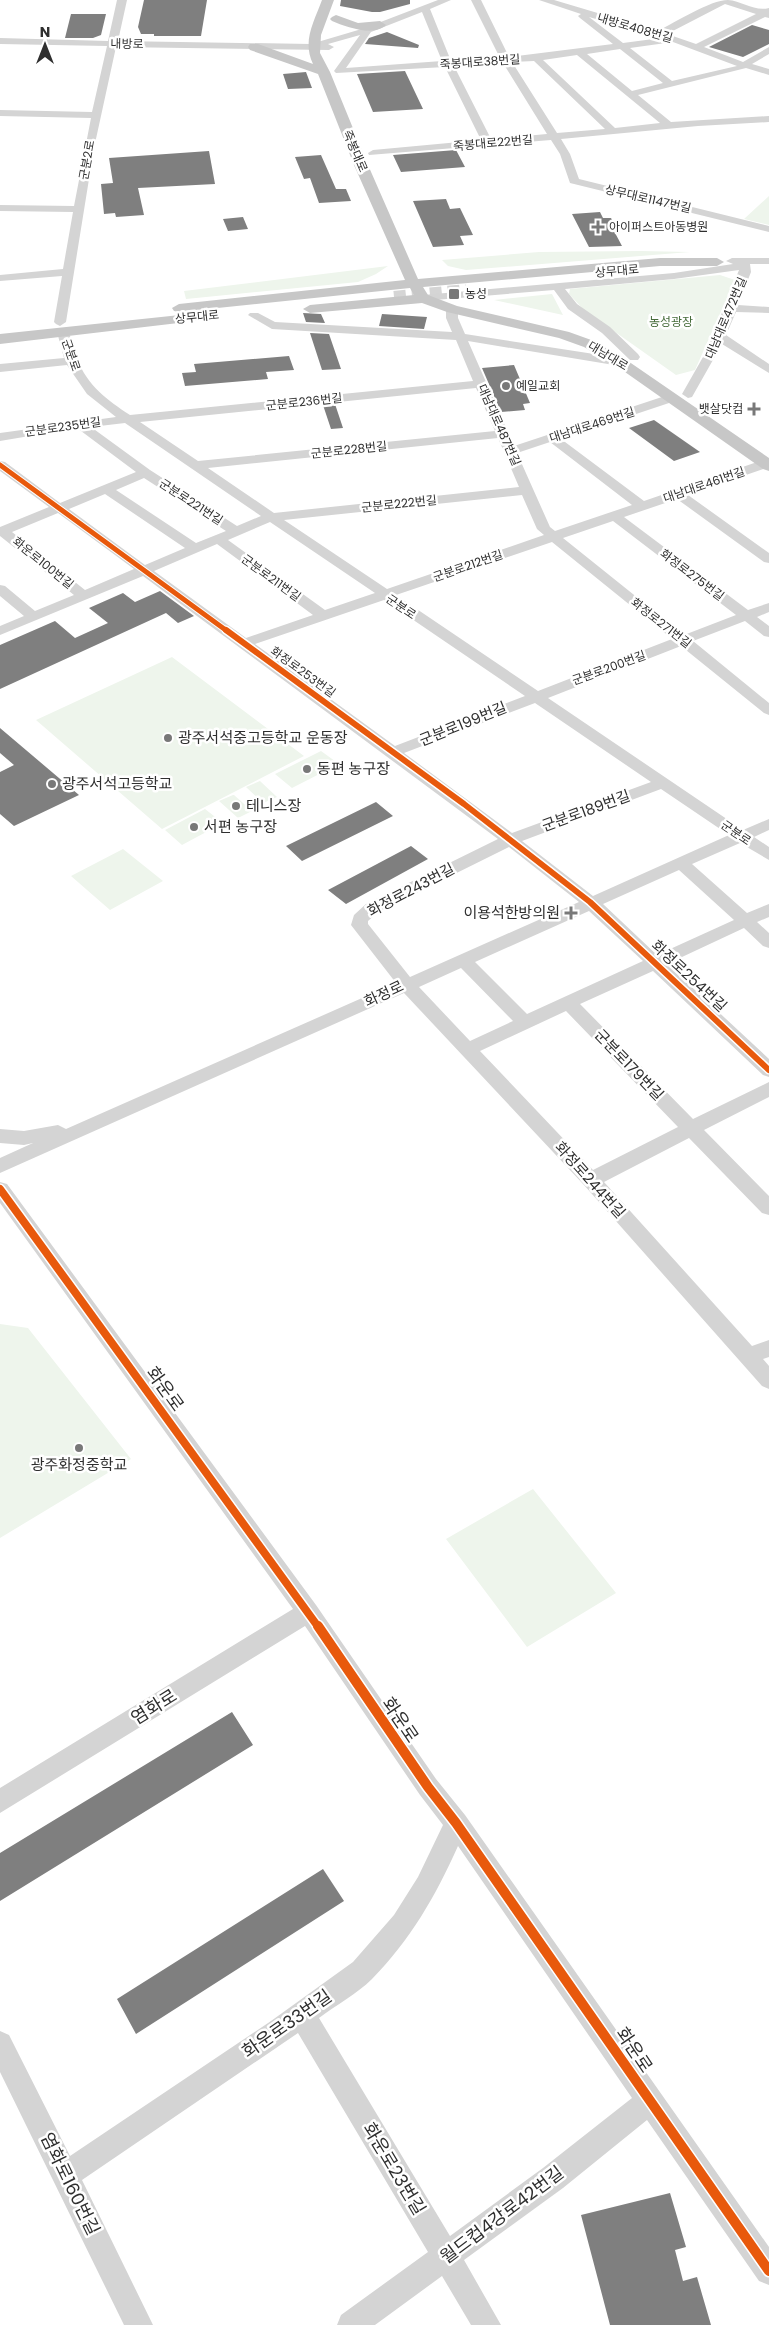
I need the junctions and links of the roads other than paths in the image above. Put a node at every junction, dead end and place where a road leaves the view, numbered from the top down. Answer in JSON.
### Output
{"nodes":[{"id":1,"x":122,"y":0,"type":"edge"},
{"id":2,"x":328,"y":0,"type":"edge"},
{"id":3,"x":446,"y":0,"type":"edge"},
{"id":4,"x":476,"y":0,"type":"edge"},
{"id":5,"x":544,"y":0,"type":"edge"},
{"id":6,"x":724,"y":0,"type":"edge"},
{"id":7,"x":341,"y":6,"type":"dead end"},
{"id":8,"x":426,"y":8,"type":"junction"},
{"id":9,"x":768,"y":13,"type":"edge"},
{"id":10,"x":589,"y":15,"type":"junction"},
{"id":11,"x":336,"y":19,"type":"junction"},
{"id":12,"x":380,"y":25,"type":"junction"},
{"id":13,"x":318,"y":26,"type":"junction"},
{"id":14,"x":368,"y":30,"type":"junction"},
{"id":15,"x":659,"y":34,"type":"junction"},
{"id":16,"x":674,"y":39,"type":"junction"},
{"id":17,"x":0,"y":40,"type":"edge"},
{"id":18,"x":111,"y":43,"type":"junction"},
{"id":19,"x":329,"y":45,"type":"junction"},
{"id":20,"x":313,"y":46,"type":"junction"},
{"id":21,"x":620,"y":46,"type":"junction"},
{"id":22,"x":254,"y":47,"type":"junction"},
{"id":23,"x":697,"y":47,"type":"junction"},
{"id":24,"x":769,"y":50,"type":"edge"},
{"id":25,"x":579,"y":52,"type":"junction"},
{"id":26,"x":536,"y":58,"type":"junction"},
{"id":27,"x":506,"y":60,"type":"junction"},
{"id":28,"x":448,"y":64,"type":"junction"},
{"id":29,"x":744,"y":65,"type":"junction"},
{"id":30,"x":339,"y":72,"type":"junction"},
{"id":31,"x":769,"y":72,"type":"edge"},
{"id":32,"x":325,"y":76,"type":"junction"},
{"id":33,"x":671,"y":85,"type":"junction"},
{"id":34,"x":630,"y":94,"type":"junction"},
{"id":35,"x":0,"y":113,"type":"edge"},
{"id":36,"x":96,"y":114,"type":"junction"},
{"id":37,"x":769,"y":119,"type":"edge"},
{"id":38,"x":669,"y":126,"type":"junction"},
{"id":39,"x":614,"y":132,"type":"junction"},
{"id":40,"x":554,"y":138,"type":"junction"},
{"id":41,"x":488,"y":143,"type":"junction"},
{"id":42,"x":373,"y":154,"type":"dead end"},
{"id":43,"x":0,"y":208,"type":"edge"},
{"id":44,"x":78,"y":209,"type":"junction"},
{"id":45,"x":769,"y":229,"type":"edge"},
{"id":46,"x":769,"y":261,"type":"edge"},
{"id":47,"x":404,"y":262,"type":"junction"},
{"id":48,"x":717,"y":262,"type":"junction"},
{"id":49,"x":745,"y":266,"type":"junction"},
{"id":50,"x":769,"y":267,"type":"edge"},
{"id":51,"x":68,"y":272,"type":"junction"},
{"id":52,"x":428,"y":272,"type":"junction"},
{"id":53,"x":0,"y":278,"type":"edge"},
{"id":54,"x":412,"y":282,"type":"junction"},
{"id":55,"x":558,"y":286,"type":"junction"},
{"id":56,"x":466,"y":287,"type":"joint"},
{"id":57,"x":356,"y":288,"type":"junction"},
{"id":58,"x":423,"y":298,"type":"junction"},
{"id":59,"x":450,"y":303,"type":"junction"},
{"id":60,"x":179,"y":308,"type":"junction"},
{"id":61,"x":732,"y":308,"type":"junction"},
{"id":62,"x":769,"y":310,"type":"edge"},
{"id":63,"x":254,"y":315,"type":"junction"},
{"id":64,"x":196,"y":317,"type":"junction"},
{"id":65,"x":62,"y":327,"type":"junction"},
{"id":66,"x":0,"y":328,"type":"edge"},
{"id":67,"x":460,"y":337,"type":"junction"},
{"id":68,"x":720,"y":338,"type":"junction"},
{"id":69,"x":0,"y":339,"type":"edge"},
{"id":70,"x":627,"y":360,"type":"junction"},
{"id":71,"x":70,"y":361,"type":"junction"},
{"id":72,"x":0,"y":368,"type":"edge"},
{"id":73,"x":769,"y":369,"type":"edge"},
{"id":74,"x":481,"y":384,"type":"junction"},
{"id":75,"x":688,"y":394,"type":"junction"},
{"id":76,"x":672,"y":398,"type":"junction"},
{"id":77,"x":126,"y":419,"type":"junction"},
{"id":78,"x":79,"y":424,"type":"junction"},
{"id":79,"x":504,"y":434,"type":"junction"},
{"id":80,"x":0,"y":436,"type":"edge"},
{"id":81,"x":552,"y":438,"type":"junction"},
{"id":82,"x":511,"y":451,"type":"junction"},
{"id":83,"x":768,"y":460,"type":"edge"},
{"id":84,"x":0,"y":464,"type":"edge"},
{"id":85,"x":195,"y":465,"type":"junction"},
{"id":86,"x":145,"y":473,"type":"junction"},
{"id":87,"x":106,"y":489,"type":"junction"},
{"id":88,"x":528,"y":490,"type":"junction"},
{"id":89,"x":679,"y":494,"type":"junction"},
{"id":90,"x":642,"y":506,"type":"junction"},
{"id":91,"x":60,"y":508,"type":"junction"},
{"id":92,"x":615,"y":516,"type":"junction"},
{"id":93,"x":270,"y":517,"type":"junction"},
{"id":94,"x":1,"y":531,"type":"edge"},
{"id":95,"x":236,"y":531,"type":"junction"},
{"id":96,"x":553,"y":538,"type":"junction"},
{"id":97,"x":218,"y":539,"type":"junction"},
{"id":98,"x":194,"y":549,"type":"junction"},
{"id":99,"x":769,"y":559,"type":"edge"},
{"id":100,"x":146,"y":570,"type":"junction"},
{"id":101,"x":0,"y":589,"type":"edge"},
{"id":102,"x":383,"y":595,"type":"junction"},
{"id":103,"x":84,"y":596,"type":"junction"},
{"id":104,"x":769,"y":608,"type":"edge"},
{"id":105,"x":324,"y":616,"type":"junction"},
{"id":106,"x":747,"y":616,"type":"junction"},
{"id":107,"x":34,"y":617,"type":"junction"},
{"id":108,"x":0,"y":631,"type":"edge"},
{"id":109,"x":769,"y":633,"type":"edge"},
{"id":110,"x":684,"y":640,"type":"junction"},
{"id":111,"x":244,"y":643,"type":"junction"},
{"id":112,"x":534,"y":696,"type":"junction"},
{"id":113,"x":769,"y":710,"type":"edge"},
{"id":114,"x":393,"y":752,"type":"junction"},
{"id":115,"x":662,"y":783,"type":"junction"},
{"id":116,"x":769,"y":824,"type":"edge"},
{"id":117,"x":742,"y":838,"type":"junction"},
{"id":118,"x":509,"y":840,"type":"junction"},
{"id":119,"x":769,"y":855,"type":"edge"},
{"id":120,"x":682,"y":864,"type":"junction"},
{"id":121,"x":590,"y":902,"type":"junction"},
{"id":122,"x":769,"y":910,"type":"edge"},
{"id":123,"x":746,"y":921,"type":"junction"},
{"id":124,"x":769,"y":942,"type":"edge"},
{"id":125,"x":462,"y":959,"type":"junction"},
{"id":126,"x":656,"y":962,"type":"junction"},
{"id":127,"x":406,"y":984,"type":"junction"},
{"id":128,"x":568,"y":1003,"type":"junction"},
{"id":129,"x":525,"y":1023,"type":"junction"},
{"id":130,"x":468,"y":1049,"type":"junction"},
{"id":131,"x":769,"y":1070,"type":"edge"},
{"id":132,"x":769,"y":1089,"type":"edge"},
{"id":133,"x":94,"y":1125,"type":"junction"},
{"id":134,"x":690,"y":1128,"type":"junction"},
{"id":135,"x":0,"y":1136,"type":"edge"},
{"id":136,"x":0,"y":1166,"type":"edge"},
{"id":137,"x":591,"y":1180,"type":"junction"},
{"id":138,"x":0,"y":1189,"type":"edge"},
{"id":139,"x":769,"y":1208,"type":"edge"},
{"id":140,"x":769,"y":1348,"type":"edge"},
{"id":141,"x":748,"y":1357,"type":"junction"},
{"id":142,"x":769,"y":1380,"type":"edge"},
{"id":143,"x":308,"y":1612,"type":"junction"},
{"id":144,"x":0,"y":1801,"type":"edge"},
{"id":145,"x":456,"y":1823,"type":"junction"},
{"id":146,"x":302,"y":2014,"type":"junction"},
{"id":147,"x":0,"y":2044,"type":"edge"},
{"id":148,"x":650,"y":2100,"type":"junction"},
{"id":149,"x":66,"y":2175,"type":"junction"},
{"id":150,"x":446,"y":2256,"type":"junction"},
{"id":151,"x":769,"y":2271,"type":"edge"},
{"id":152,"x":140,"y":2325,"type":"edge"},
{"id":153,"x":351,"y":2325,"type":"edge"},
{"id":154,"x":487,"y":2325,"type":"edge"}],
"edges":[{"from":1,"to":18,"type":"street","name":"군분2로"},
{"from":2,"to":13,"type":"main road"},
{"from":3,"to":8,"type":"street","name":"내방로"},
{"from":4,"to":27,"type":"street"},
{"from":5,"to":10,"type":"street","name":"내방로408번길"},
{"from":6,"to":9,"type":"street"},
{"from":6,"to":15,"type":"street"},
{"from":7,"to":11,"type":"main road"},
{"from":8,"to":12,"type":"street","name":"내방로"},
{"from":8,"to":28,"type":"street"},
{"from":9,"to":23,"type":"street"},
{"from":10,"to":15,"type":"street","name":"내방로408번길"},
{"from":10,"to":21,"type":"street"},
{"from":11,"to":12,"type":"main road"},
{"from":11,"to":19,"type":"main road"},
{"from":12,"to":14,"type":"street","name":"내방로"},
{"from":13,"to":20,"type":"main road"},
{"from":13,"to":22,"type":"street"},
{"from":14,"to":19,"type":"street","name":"내방로"},
{"from":14,"to":30,"type":"street"},
{"from":15,"to":16,"type":"street","name":"내방로408번길"},
{"from":16,"to":21,"type":"street","name":"죽봉대로38번길"},
{"from":16,"to":23,"type":"street","name":"내방로408번길"},
{"from":17,"to":18,"type":"street","name":"내방로"},
{"from":18,"to":22,"type":"street","name":"내방로"},
{"from":18,"to":36,"type":"street","name":"군분2로"},
{"from":19,"to":20,"type":"street","name":"내방로"},
{"from":19,"to":30,"type":"main road"},
{"from":20,"to":22,"type":"street","name":"내방로"},
{"from":20,"to":32,"type":"main road","name":"죽봉대로"},
{"from":21,"to":25,"type":"street","name":"죽봉대로38번길"},
{"from":21,"to":33,"type":"street"},
{"from":22,"to":32,"type":"main road"},
{"from":23,"to":29,"type":"street","name":"내방로408번길"},
{"from":24,"to":29,"type":"street"},
{"from":25,"to":26,"type":"street","name":"죽봉대로38번길"},
{"from":25,"to":34,"type":"street"},
{"from":26,"to":27,"type":"street","name":"죽봉대로38번길"},
{"from":26,"to":39,"type":"street"},
{"from":27,"to":28,"type":"street","name":"죽봉대로38번길"},
{"from":27,"to":40,"type":"street"},
{"from":28,"to":30,"type":"street","name":"죽봉대로38번길"},
{"from":28,"to":41,"type":"street"},
{"from":29,"to":31,"type":"street","name":"내방로408번길"},
{"from":29,"to":33,"type":"street"},
{"from":30,"to":32,"type":"main road"},
{"from":32,"to":47,"type":"main road","name":"죽봉대로"},
{"from":33,"to":34,"type":"street"},
{"from":34,"to":38,"type":"street"},
{"from":35,"to":36,"type":"street"},
{"from":36,"to":44,"type":"street","name":"군분2로"},
{"from":37,"to":38,"type":"street","name":"죽봉대로22번길"},
{"from":38,"to":39,"type":"street","name":"죽봉대로22번길"},
{"from":39,"to":40,"type":"street","name":"죽봉대로22번길"},
{"from":40,"to":41,"type":"street","name":"죽봉대로22번길"},
{"from":40,"to":45,"type":"street","name":"상무대로1147번길"},
{"from":41,"to":42,"type":"street","name":"죽봉대로22번길"},
{"from":43,"to":44,"type":"street"},
{"from":44,"to":51,"type":"street","name":"군분2로"},
{"from":46,"to":48,"type":"street","name":"상무대로"},
{"from":47,"to":54,"type":"main road","name":"죽봉대로"},
{"from":47,"to":57,"type":"main road"},
{"from":48,"to":52,"type":"main road"},
{"from":48,"to":56,"type":"street","name":"상무대로"},
{"from":49,"to":50,"type":"street","name":"상무대로"},
{"from":49,"to":55,"type":"street","name":"상무대로"},
{"from":49,"to":56,"type":"street","name":"상무대로"},
{"from":49,"to":61,"type":"street","name":"대남대로472번길"},
{"from":51,"to":53,"type":"street"},
{"from":51,"to":65,"type":"street","name":"군분2로"},
{"from":52,"to":54,"type":"main road"},
{"from":52,"to":59,"type":"main road","name":"대남대로"},
{"from":54,"to":57,"type":"main road"},
{"from":54,"to":58,"type":"main road","name":"죽봉대로"},
{"from":55,"to":59,"type":"street","name":"상무대로"},
{"from":55,"to":70,"type":"street"},
{"from":57,"to":60,"type":"main road"},
{"from":58,"to":59,"type":"main road","name":"대남대로"},
{"from":58,"to":63,"type":"main road"},
{"from":59,"to":67,"type":"street","name":"대남대로487번길"},
{"from":59,"to":70,"type":"main road","name":"대남대로"},
{"from":60,"to":64,"type":"main road","name":"상무대로"},
{"from":60,"to":65,"type":"main road","name":"상무대로"},
{"from":61,"to":62,"type":"street"},
{"from":61,"to":68,"type":"street","name":"대남대로472번길"},
{"from":63,"to":64,"type":"main road"},
{"from":63,"to":67,"type":"street"},
{"from":64,"to":65,"type":"main road","name":"상무대로"},
{"from":65,"to":66,"type":"main road","name":"상무대로"},
{"from":65,"to":69,"type":"main road","name":"상무대로"},
{"from":65,"to":71,"type":"street","name":"군분로"},
{"from":67,"to":70,"type":"street"},
{"from":67,"to":74,"type":"street","name":"대남대로487번길"},
{"from":68,"to":73,"type":"street"},
{"from":68,"to":75,"type":"street","name":"대남대로472번길"},
{"from":70,"to":75,"type":"main road","name":"대남대로"},
{"from":70,"to":76,"type":"main road","name":"대남대로"},
{"from":71,"to":72,"type":"street"},
{"from":71,"to":77,"type":"street","name":"군분로"},
{"from":74,"to":77,"type":"street","name":"군분로236번길"},
{"from":74,"to":79,"type":"street","name":"대남대로487번길"},
{"from":75,"to":83,"type":"main road","name":"대남대로"},
{"from":76,"to":81,"type":"street","name":"대남대로469번길"},
{"from":76,"to":83,"type":"main road","name":"대남대로"},
{"from":77,"to":78,"type":"street","name":"군분로235번길"},
{"from":77,"to":85,"type":"street","name":"군분로"},
{"from":78,"to":80,"type":"street","name":"군분로235번길"},
{"from":78,"to":86,"type":"street"},
{"from":79,"to":82,"type":"street","name":"대남대로487번길"},
{"from":79,"to":85,"type":"street","name":"군분로228번길"},
{"from":81,"to":82,"type":"street","name":"대남대로469번길"},
{"from":81,"to":90,"type":"street"},
{"from":82,"to":88,"type":"street","name":"대남대로487번길"},
{"from":83,"to":89,"type":"street","name":"대남대로461번길"},
{"from":84,"to":91,"type":"street","name":"화정로253번길"},
{"from":85,"to":93,"type":"street","name":"군분로"},
{"from":86,"to":87,"type":"street"},
{"from":86,"to":95,"type":"street","name":"군분로221번길"},
{"from":87,"to":91,"type":"street"},
{"from":87,"to":98,"type":"street"},
{"from":88,"to":93,"type":"street","name":"군분로222번길"},
{"from":88,"to":96,"type":"street","name":"대남대로487번길"},
{"from":89,"to":90,"type":"street","name":"대남대로461번길"},
{"from":89,"to":99,"type":"street"},
{"from":90,"to":92,"type":"street","name":"대남대로461번길"},
{"from":91,"to":94,"type":"street"},
{"from":91,"to":100,"type":"street","name":"화정로253번길"},
{"from":92,"to":96,"type":"street","name":"대남대로461번길"},
{"from":92,"to":106,"type":"street","name":"화정로275번길"},
{"from":93,"to":95,"type":"street","name":"군분로221번길"},
{"from":93,"to":102,"type":"street","name":"군분로"},
{"from":94,"to":103,"type":"street","name":"화운로100번길"},
{"from":95,"to":97,"type":"street","name":"군분로221번길"},
{"from":96,"to":102,"type":"street","name":"군분로212번길"},
{"from":96,"to":110,"type":"street","name":"화정로271번길"},
{"from":97,"to":98,"type":"street","name":"군분로221번길"},
{"from":97,"to":105,"type":"street","name":"군분로211번길"},
{"from":98,"to":100,"type":"street","name":"군분로221번길"},
{"from":100,"to":103,"type":"street","name":"화운로100번길"},
{"from":100,"to":111,"type":"street","name":"화정로253번길"},
{"from":101,"to":107,"type":"street"},
{"from":102,"to":105,"type":"street","name":"군분로211번길"},
{"from":102,"to":112,"type":"street","name":"군분로"},
{"from":103,"to":107,"type":"street","name":"화운로100번길"},
{"from":104,"to":106,"type":"street","name":"군분로200번길"},
{"from":105,"to":111,"type":"street","name":"군분로211번길"},
{"from":106,"to":109,"type":"street","name":"화정로275번길"},
{"from":106,"to":110,"type":"street","name":"군분로200번길"},
{"from":107,"to":108,"type":"street","name":"화운로100번길"},
{"from":110,"to":112,"type":"street","name":"군분로200번길"},
{"from":110,"to":113,"type":"street","name":"화정로271번길"},
{"from":111,"to":114,"type":"street","name":"화정로253번길"},
{"from":112,"to":114,"type":"street","name":"군분로199번길"},
{"from":112,"to":115,"type":"street","name":"군분로"},
{"from":114,"to":118,"type":"street","name":"화정로253번길"},
{"from":115,"to":117,"type":"street","name":"군분로"},
{"from":115,"to":118,"type":"street","name":"군분로189번길"},
{"from":116,"to":117,"type":"street","name":"화정로"},
{"from":117,"to":119,"type":"street","name":"군분로"},
{"from":117,"to":120,"type":"street","name":"화정로"},
{"from":118,"to":121,"type":"street","name":"화정로253번길"},
{"from":118,"to":127,"type":"street","name":"화정로243번길"},
{"from":120,"to":121,"type":"street","name":"화정로"},
{"from":120,"to":123,"type":"street"},
{"from":121,"to":125,"type":"street","name":"화정로"},
{"from":121,"to":126,"type":"street","name":"화정로254번길"},
{"from":122,"to":123,"type":"street"},
{"from":123,"to":124,"type":"street"},
{"from":123,"to":126,"type":"street"},
{"from":125,"to":127,"type":"street","name":"화정로"},
{"from":125,"to":129,"type":"street"},
{"from":126,"to":128,"type":"street"},
{"from":126,"to":131,"type":"street","name":"화정로254번길"},
{"from":127,"to":130,"type":"street","name":"화정로244번길"},
{"from":127,"to":133,"type":"street","name":"화정로"},
{"from":128,"to":129,"type":"street"},
{"from":128,"to":134,"type":"street","name":"군분로179번길"},
{"from":129,"to":130,"type":"street"},
{"from":130,"to":137,"type":"street","name":"화정로244번길"},
{"from":132,"to":134,"type":"street"},
{"from":133,"to":135,"type":"street"},
{"from":133,"to":136,"type":"street","name":"화정로"},
{"from":134,"to":137,"type":"street"},
{"from":134,"to":139,"type":"street","name":"군분로179번길"},
{"from":137,"to":141,"type":"street","name":"화정로244번길"},
{"from":138,"to":143,"type":"street","name":"화운로"},
{"from":140,"to":141,"type":"street"},
{"from":141,"to":142,"type":"street","name":"화정로244번길"},
{"from":143,"to":144,"type":"street","name":"염화로"},
{"from":143,"to":145,"type":"street","name":"화운로"},
{"from":145,"to":146,"type":"street","name":"화운로33번길"},
{"from":145,"to":148,"type":"street","name":"화운로"},
{"from":146,"to":149,"type":"street","name":"화운로33번길"},
{"from":146,"to":150,"type":"street","name":"화운로23번길"},
{"from":147,"to":149,"type":"street","name":"염화로160번길"},
{"from":148,"to":150,"type":"street","name":"월드컵4강로42번길"},
{"from":148,"to":151,"type":"street","name":"화운로"},
{"from":149,"to":152,"type":"street","name":"염화로160번길"},
{"from":150,"to":153,"type":"street","name":"월드컵4강로42번길"},
{"from":150,"to":154,"type":"street","name":"화운로23번길"}]}
